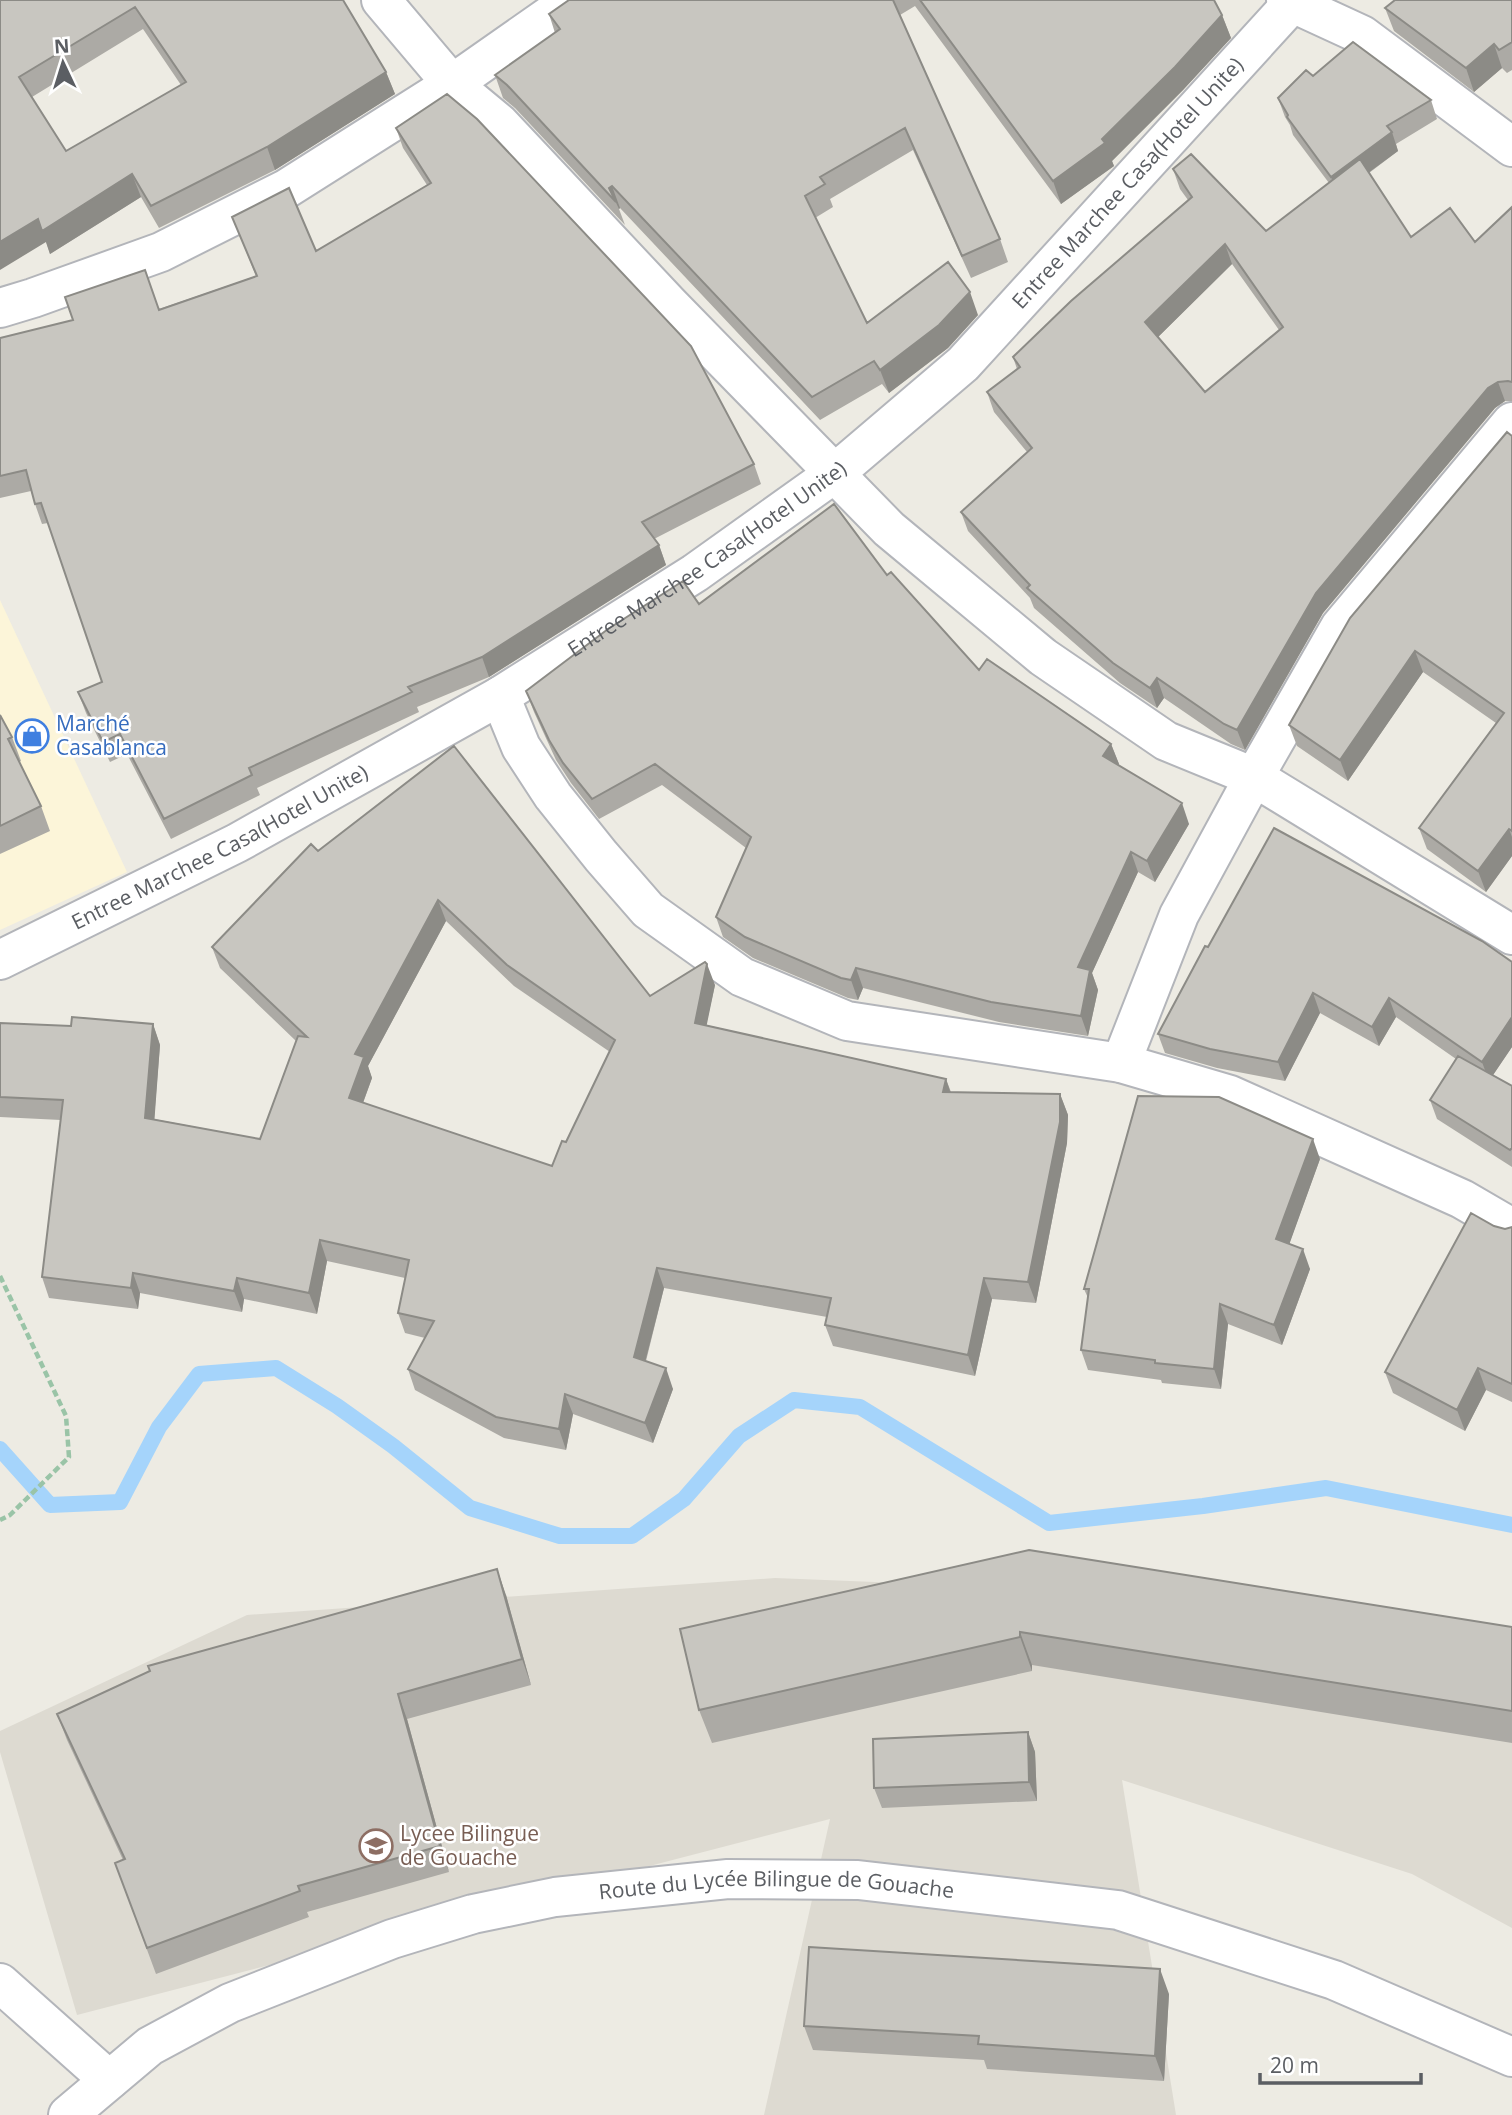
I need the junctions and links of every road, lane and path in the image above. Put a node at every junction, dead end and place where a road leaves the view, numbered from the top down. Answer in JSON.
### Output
{"nodes":[{"id":1,"x":382,"y":0,"type":"edge"},
{"id":2,"x":572,"y":0,"type":"edge"},
{"id":3,"x":1291,"y":1,"type":"edge"},
{"id":4,"x":452,"y":84,"type":"junction"},
{"id":5,"x":1512,"y":147,"type":"edge"},
{"id":6,"x":0,"y":308,"type":"edge"},
{"id":7,"x":1512,"y":422,"type":"edge"},
{"id":8,"x":835,"y":473,"type":"junction"},
{"id":9,"x":500,"y":696,"type":"junction"},
{"id":10,"x":1254,"y":777,"type":"junction"},
{"id":11,"x":1512,"y":935,"type":"edge"},
{"id":12,"x":0,"y":960,"type":"edge"},
{"id":13,"x":1121,"y":1063,"type":"junction"},
{"id":14,"x":1512,"y":1228,"type":"edge"},
{"id":15,"x":0,"y":1276,"type":"edge"},
{"id":16,"x":0,"y":1520,"type":"edge"},
{"id":17,"x":0,"y":1983,"type":"edge"},
{"id":18,"x":1512,"y":2057,"type":"edge"},
{"id":19,"x":109,"y":2080,"type":"junction"},
{"id":20,"x":68,"y":2115,"type":"edge"}],
"edges":[{"from":1,"to":4,"type":"street"},
{"from":2,"to":4,"type":"street"},
{"from":3,"to":5,"type":"street"},
{"from":3,"to":8,"type":"street","name":"Entree Marchee Casa(Hotel Unite)"},
{"from":4,"to":6,"type":"street"},
{"from":4,"to":8,"type":"street"},
{"from":7,"to":10,"type":"street"},
{"from":8,"to":9,"type":"street","name":"Entree Marchee Casa(Hotel Unite)"},
{"from":8,"to":10,"type":"street"},
{"from":9,"to":12,"type":"street","name":"Entree Marchee Casa(Hotel Unite)"},
{"from":9,"to":13,"type":"street"},
{"from":10,"to":11,"type":"street"},
{"from":10,"to":13,"type":"street"},
{"from":13,"to":14,"type":"street"},
{"from":15,"to":16,"type":"path"},
{"from":17,"to":19,"type":"street"},
{"from":18,"to":19,"type":"street","name":"Route du Lycée Bilingue de Gouache"},
{"from":19,"to":20,"type":"street","name":"Route du Lycée Bilingue de Gouache"}]}
